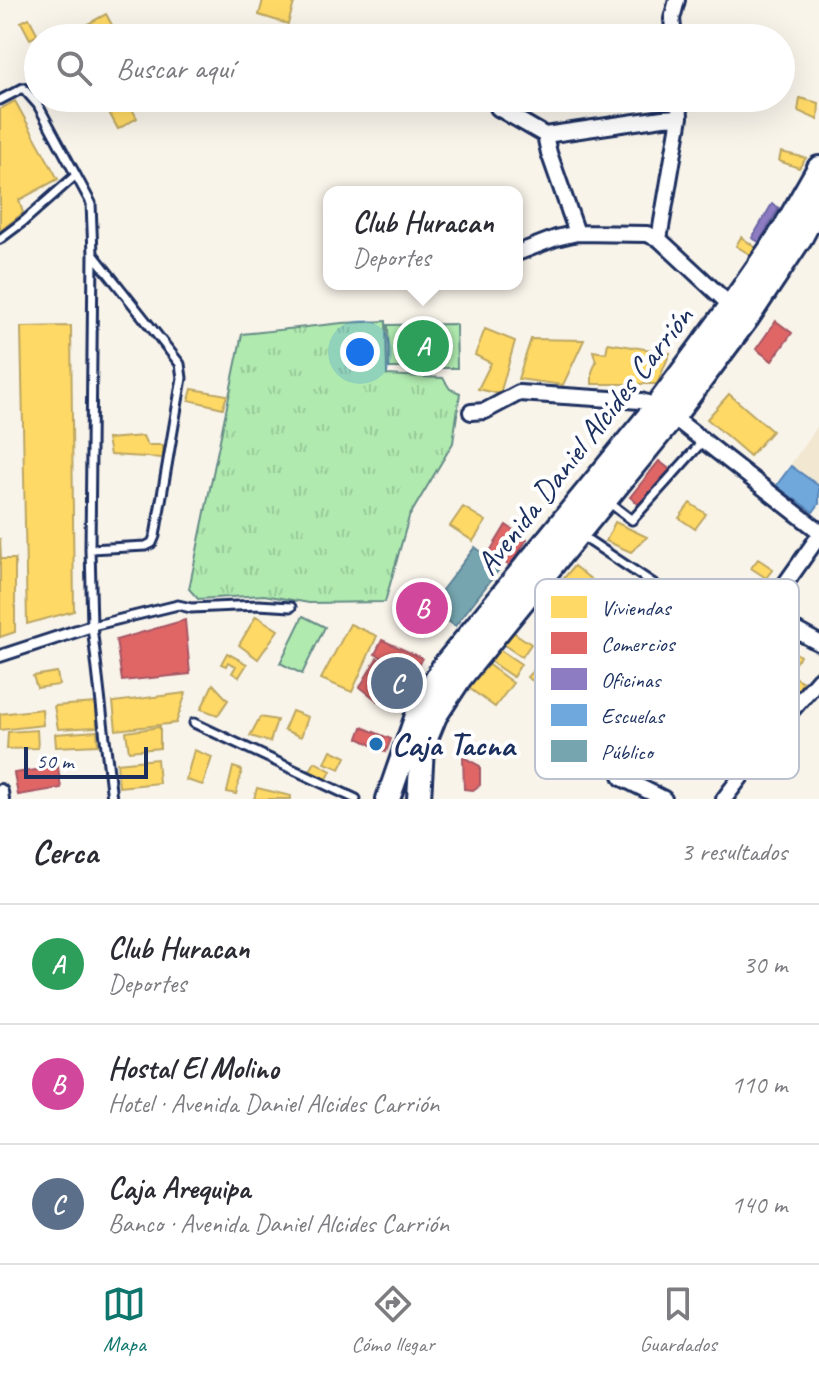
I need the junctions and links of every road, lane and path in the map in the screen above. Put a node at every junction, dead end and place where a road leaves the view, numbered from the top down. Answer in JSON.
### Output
{"nodes":[{"id":1,"x":677,"y":0,"type":"edge"},
{"id":2,"x":673,"y":24,"type":"edge"},
{"id":3,"x":24,"y":89,"type":"edge"},
{"id":4,"x":0,"y":100,"type":"edge"},
{"id":5,"x":42,"y":112,"type":"edge"},
{"id":6,"x":505,"y":112,"type":"edge"},
{"id":7,"x":680,"y":112,"type":"edge"},
{"id":8,"x":680,"y":117,"type":"junction"},
{"id":9,"x":545,"y":135,"type":"junction"},
{"id":10,"x":819,"y":168,"type":"edge"},
{"id":11,"x":76,"y":175,"type":"junction"},
{"id":12,"x":819,"y":203,"type":"edge"},
{"id":13,"x":577,"y":233,"type":"junction"},
{"id":14,"x":0,"y":239,"type":"edge"},
{"id":15,"x":659,"y":239,"type":"junction"},
{"id":16,"x":523,"y":251,"type":"edge"},
{"id":17,"x":93,"y":254,"type":"junction"},
{"id":18,"x":731,"y":306,"type":"junction"},
{"id":19,"x":471,"y":412,"type":"dead end"},
{"id":20,"x":665,"y":412,"type":"junction"},
{"id":21,"x":703,"y":441,"type":"junction"},
{"id":22,"x":605,"y":500,"type":"junction"},
{"id":23,"x":578,"y":533,"type":"junction"},
{"id":24,"x":819,"y":534,"type":"edge"},
{"id":25,"x":90,"y":549,"type":"junction"},
{"id":26,"x":541,"y":579,"type":"edge"},
{"id":27,"x":647,"y":579,"type":"edge"},
{"id":28,"x":788,"y":579,"type":"edge"},
{"id":29,"x":535,"y":586,"type":"edge"},
{"id":30,"x":291,"y":607,"type":"dead end"},
{"id":31,"x":92,"y":626,"type":"junction"},
{"id":32,"x":799,"y":632,"type":"edge"},
{"id":33,"x":819,"y":643,"type":"edge"},
{"id":34,"x":0,"y":656,"type":"edge"},
{"id":35,"x":819,"y":679,"type":"edge"},
{"id":36,"x":799,"y":702,"type":"edge"},
{"id":37,"x":194,"y":723,"type":"dead end"},
{"id":38,"x":624,"y":779,"type":"edge"},
{"id":39,"x":739,"y":779,"type":"edge"},
{"id":40,"x":0,"y":792,"type":"edge"},
{"id":41,"x":1,"y":799,"type":"edge"},
{"id":42,"x":112,"y":799,"type":"edge"},
{"id":43,"x":356,"y":799,"type":"edge"},
{"id":44,"x":388,"y":799,"type":"edge"},
{"id":45,"x":419,"y":799,"type":"edge"},
{"id":46,"x":664,"y":799,"type":"edge"},
{"id":47,"x":724,"y":799,"type":"edge"}],
"edges":[{"from":1,"to":2,"type":"street"},
{"from":3,"to":4,"type":"lane"},
{"from":5,"to":11,"type":"lane"},
{"from":6,"to":9,"type":"street"},
{"from":7,"to":8,"type":"street"},
{"from":8,"to":9,"type":"street"},
{"from":8,"to":15,"type":"street"},
{"from":9,"to":13,"type":"street"},
{"from":10,"to":18,"type":"main road","name":"Avenida Daniel Alcides Carrión"},
{"from":11,"to":14,"type":"lane"},
{"from":11,"to":17,"type":"lane"},
{"from":12,"to":20,"type":"main road","name":"Avenida Daniel Alcides Carrión"},
{"from":13,"to":15,"type":"street"},
{"from":13,"to":16,"type":"street"},
{"from":15,"to":18,"type":"street"},
{"from":17,"to":25,"type":"lane"},
{"from":17,"to":25,"type":"lane"},
{"from":18,"to":20,"type":"main road","name":"Avenida Daniel Alcides Carrión"},
{"from":19,"to":20,"type":"street"},
{"from":20,"to":21,"type":"street"},
{"from":20,"to":22,"type":"main road","name":"Avenida Daniel Alcides Carrión"},
{"from":20,"to":44,"type":"main road","name":"Avenida Daniel Alcides Carrión"},
{"from":21,"to":22,"type":"lane"},
{"from":21,"to":24,"type":"street"},
{"from":22,"to":23,"type":"main road","name":"Avenida Daniel Alcides Carrión"},
{"from":23,"to":26,"type":"main road","name":"Avenida Daniel Alcides Carrión"},
{"from":23,"to":27,"type":"lane"},
{"from":24,"to":28,"type":"street"},
{"from":25,"to":31,"type":"lane"},
{"from":29,"to":45,"type":"main road","name":"Avenida Daniel Alcides Carrión"},
{"from":30,"to":31,"type":"lane"},
{"from":31,"to":34,"type":"street"},
{"from":31,"to":42,"type":"lane"},
{"from":32,"to":33,"type":"street"},
{"from":35,"to":36,"type":"street"},
{"from":37,"to":43,"type":"lane"},
{"from":38,"to":46,"type":"street"},
{"from":39,"to":47,"type":"street"},
{"from":40,"to":41,"type":"street"}]}
